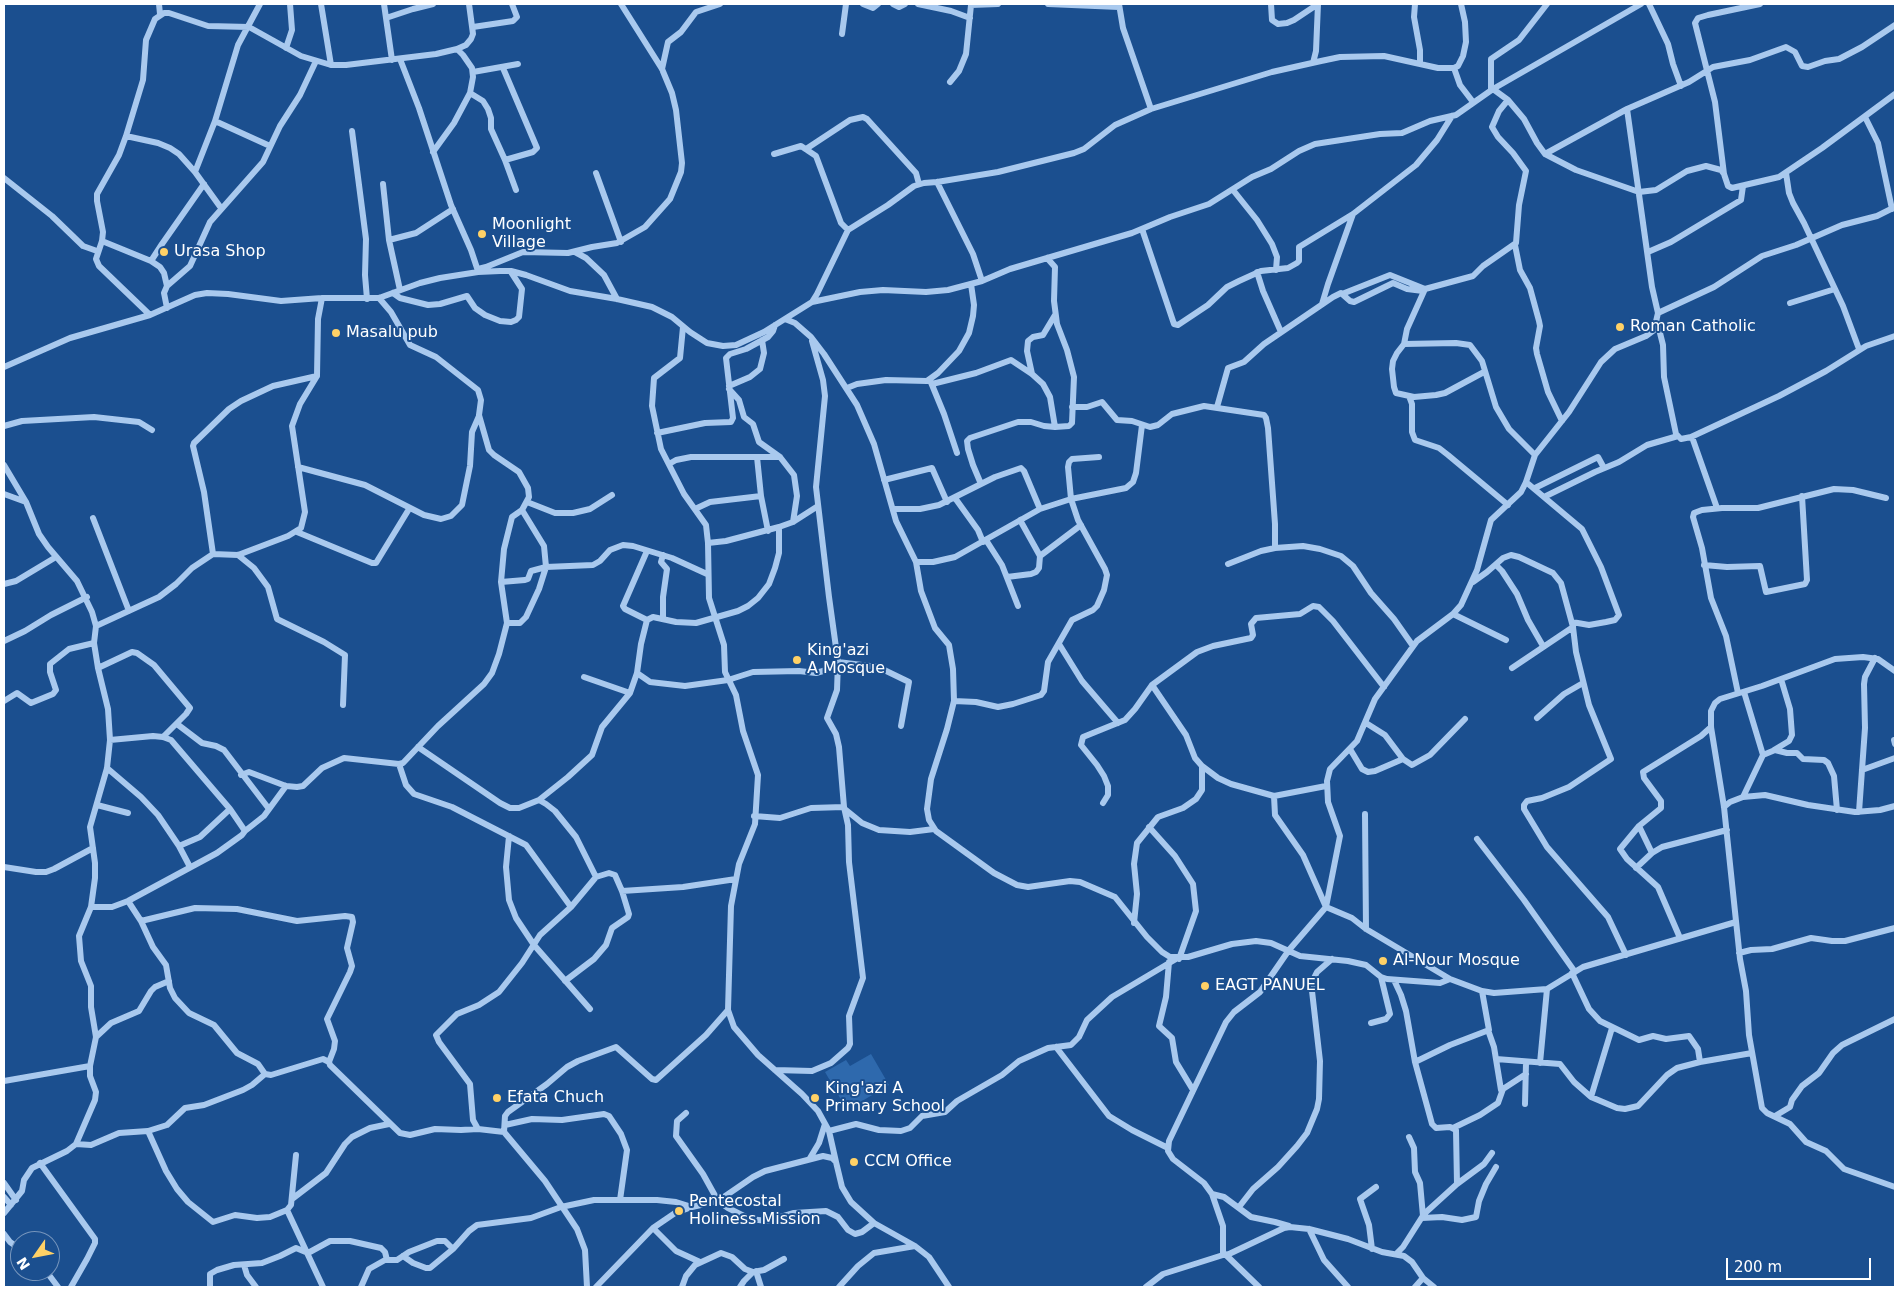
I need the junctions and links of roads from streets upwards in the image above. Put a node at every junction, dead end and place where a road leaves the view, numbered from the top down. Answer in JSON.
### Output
{"nodes":[{"id":1,"x":159,"y":4,"type":"edge"},
{"id":2,"x":260,"y":4,"type":"edge"},
{"id":3,"x":290,"y":4,"type":"edge"},
{"id":4,"x":321,"y":4,"type":"edge"},
{"id":5,"x":384,"y":4,"type":"edge"},
{"id":6,"x":433,"y":4,"type":"edge"},
{"id":7,"x":470,"y":4,"type":"edge"},
{"id":8,"x":512,"y":4,"type":"edge"},
{"id":9,"x":621,"y":4,"type":"edge"},
{"id":10,"x":720,"y":4,"type":"edge"},
{"id":11,"x":846,"y":4,"type":"edge"},
{"id":12,"x":863,"y":4,"type":"edge"},
{"id":13,"x":878,"y":4,"type":"edge"},
{"id":14,"x":893,"y":4,"type":"edge"},
{"id":15,"x":906,"y":4,"type":"edge"},
{"id":16,"x":918,"y":4,"type":"edge"},
{"id":17,"x":998,"y":4,"type":"edge"},
{"id":18,"x":1051,"y":4,"type":"edge"},
{"id":19,"x":1271,"y":4,"type":"edge"},
{"id":20,"x":1318,"y":4,"type":"edge"},
{"id":21,"x":1415,"y":4,"type":"edge"},
{"id":22,"x":1461,"y":4,"type":"edge"},
{"id":23,"x":1547,"y":4,"type":"edge"},
{"id":24,"x":1641,"y":4,"type":"edge"},
{"id":25,"x":1649,"y":4,"type":"edge"},
{"id":26,"x":1760,"y":4,"type":"edge"},
{"id":27,"x":1119,"y":6,"type":"edge"},
{"id":28,"x":160,"y":14,"type":"junction"},
{"id":29,"x":386,"y":18,"type":"junction"},
{"id":30,"x":970,"y":18,"type":"junction"},
{"id":31,"x":1895,"y":25,"type":"edge"},
{"id":32,"x":473,"y":27,"type":"junction"},
{"id":33,"x":249,"y":28,"type":"junction"},
{"id":34,"x":842,"y":34,"type":"dead end"},
{"id":35,"x":286,"y":48,"type":"junction"},
{"id":36,"x":457,"y":50,"type":"junction"},
{"id":37,"x":400,"y":59,"type":"junction"},
{"id":38,"x":392,"y":60,"type":"junction"},
{"id":39,"x":316,"y":61,"type":"junction"},
{"id":40,"x":1313,"y":63,"type":"junction"},
{"id":41,"x":518,"y":64,"type":"dead end"},
{"id":42,"x":1420,"y":64,"type":"junction"},
{"id":43,"x":331,"y":65,"type":"junction"},
{"id":44,"x":503,"y":68,"type":"junction"},
{"id":45,"x":1454,"y":68,"type":"junction"},
{"id":46,"x":662,"y":69,"type":"junction"},
{"id":47,"x":1708,"y":70,"type":"junction"},
{"id":48,"x":473,"y":72,"type":"junction"},
{"id":49,"x":950,"y":82,"type":"dead end"},
{"id":50,"x":1681,"y":86,"type":"junction"},
{"id":51,"x":1492,"y":90,"type":"junction"},
{"id":52,"x":470,"y":93,"type":"junction"},
{"id":53,"x":1895,"y":94,"type":"edge"},
{"id":54,"x":1508,"y":100,"type":"junction"},
{"id":55,"x":1472,"y":102,"type":"junction"},
{"id":56,"x":1152,"y":109,"type":"junction"},
{"id":57,"x":1627,"y":109,"type":"junction"},
{"id":58,"x":1452,"y":116,"type":"junction"},
{"id":59,"x":1865,"y":116,"type":"junction"},
{"id":60,"x":215,"y":121,"type":"junction"},
{"id":61,"x":352,"y":131,"type":"dead end"},
{"id":62,"x":126,"y":136,"type":"junction"},
{"id":63,"x":270,"y":146,"type":"junction"},
{"id":64,"x":806,"y":148,"type":"junction"},
{"id":65,"x":433,"y":152,"type":"junction"},
{"id":66,"x":774,"y":154,"type":"dead end"},
{"id":67,"x":1545,"y":154,"type":"junction"},
{"id":68,"x":505,"y":160,"type":"junction"},
{"id":69,"x":195,"y":172,"type":"junction"},
{"id":70,"x":596,"y":173,"type":"dead end"},
{"id":71,"x":1786,"y":173,"type":"junction"},
{"id":72,"x":1724,"y":174,"type":"junction"},
{"id":73,"x":4,"y":178,"type":"edge"},
{"id":74,"x":937,"y":182,"type":"junction"},
{"id":75,"x":204,"y":184,"type":"junction"},
{"id":76,"x":383,"y":184,"type":"dead end"},
{"id":77,"x":918,"y":184,"type":"junction"},
{"id":78,"x":1743,"y":186,"type":"junction"},
{"id":79,"x":516,"y":190,"type":"dead end"},
{"id":80,"x":1233,"y":190,"type":"junction"},
{"id":81,"x":1639,"y":192,"type":"junction"},
{"id":82,"x":221,"y":208,"type":"junction"},
{"id":83,"x":453,"y":208,"type":"junction"},
{"id":84,"x":1893,"y":208,"type":"edge"},
{"id":85,"x":1353,"y":214,"type":"junction"},
{"id":86,"x":1142,"y":228,"type":"junction"},
{"id":87,"x":848,"y":230,"type":"junction"},
{"id":88,"x":1810,"y":238,"type":"junction"},
{"id":89,"x":389,"y":240,"type":"junction"},
{"id":90,"x":102,"y":241,"type":"junction"},
{"id":91,"x":621,"y":242,"type":"junction"},
{"id":92,"x":1515,"y":245,"type":"junction"},
{"id":93,"x":97,"y":251,"type":"junction"},
{"id":94,"x":575,"y":252,"type":"junction"},
{"id":95,"x":1648,"y":252,"type":"junction"},
{"id":96,"x":1047,"y":258,"type":"junction"},
{"id":97,"x":151,"y":261,"type":"junction"},
{"id":98,"x":477,"y":270,"type":"junction"},
{"id":99,"x":1276,"y":270,"type":"junction"},
{"id":100,"x":511,"y":271,"type":"junction"},
{"id":101,"x":1256,"y":272,"type":"junction"},
{"id":102,"x":982,"y":281,"type":"junction"},
{"id":103,"x":971,"y":284,"type":"junction"},
{"id":104,"x":167,"y":286,"type":"junction"},
{"id":105,"x":1835,"y":289,"type":"junction"},
{"id":106,"x":400,"y":290,"type":"junction"},
{"id":107,"x":1424,"y":290,"type":"junction"},
{"id":108,"x":393,"y":293,"type":"junction"},
{"id":109,"x":1342,"y":294,"type":"junction"},
{"id":110,"x":322,"y":298,"type":"junction"},
{"id":111,"x":378,"y":298,"type":"junction"},
{"id":112,"x":367,"y":299,"type":"junction"},
{"id":113,"x":617,"y":299,"type":"junction"},
{"id":114,"x":812,"y":302,"type":"junction"},
{"id":115,"x":1790,"y":303,"type":"dead end"},
{"id":116,"x":1322,"y":304,"type":"junction"},
{"id":117,"x":167,"y":308,"type":"junction"},
{"id":118,"x":1658,"y":313,"type":"junction"},
{"id":119,"x":1055,"y":315,"type":"junction"},
{"id":120,"x":150,"y":316,"type":"junction"},
{"id":121,"x":785,"y":319,"type":"junction"},
{"id":122,"x":1657,"y":320,"type":"junction"},
{"id":123,"x":775,"y":325,"type":"junction"},
{"id":124,"x":683,"y":328,"type":"junction"},
{"id":125,"x":1281,"y":332,"type":"junction"},
{"id":126,"x":1895,"y":336,"type":"edge"},
{"id":127,"x":811,"y":337,"type":"junction"},
{"id":128,"x":762,"y":340,"type":"junction"},
{"id":129,"x":1404,"y":344,"type":"junction"},
{"id":130,"x":1859,"y":349,"type":"junction"},
{"id":131,"x":4,"y":367,"type":"edge"},
{"id":132,"x":1484,"y":372,"type":"junction"},
{"id":133,"x":1032,"y":374,"type":"junction"},
{"id":134,"x":317,"y":376,"type":"junction"},
{"id":135,"x":931,"y":381,"type":"junction"},
{"id":136,"x":729,"y":387,"type":"junction"},
{"id":137,"x":847,"y":388,"type":"junction"},
{"id":138,"x":1409,"y":396,"type":"junction"},
{"id":139,"x":1072,"y":407,"type":"junction"},
{"id":140,"x":1216,"y":407,"type":"junction"},
{"id":141,"x":479,"y":414,"type":"junction"},
{"id":142,"x":1562,"y":421,"type":"junction"},
{"id":143,"x":1142,"y":425,"type":"junction"},
{"id":144,"x":4,"y":426,"type":"edge"},
{"id":145,"x":1054,"y":427,"type":"junction"},
{"id":146,"x":152,"y":430,"type":"dead end"},
{"id":147,"x":658,"y":434,"type":"junction"},
{"id":148,"x":1678,"y":436,"type":"junction"},
{"id":149,"x":1692,"y":437,"type":"junction"},
{"id":150,"x":958,"y":453,"type":"dead end"},
{"id":151,"x":1535,"y":455,"type":"junction"},
{"id":152,"x":757,"y":457,"type":"junction"},
{"id":153,"x":780,"y":457,"type":"junction"},
{"id":154,"x":1099,"y":457,"type":"dead end"},
{"id":155,"x":669,"y":464,"type":"junction"},
{"id":156,"x":4,"y":465,"type":"edge"},
{"id":157,"x":298,"y":467,"type":"junction"},
{"id":158,"x":1604,"y":468,"type":"junction"},
{"id":159,"x":884,"y":480,"type":"junction"},
{"id":160,"x":1526,"y":482,"type":"junction"},
{"id":161,"x":981,"y":484,"type":"junction"},
{"id":162,"x":1535,"y":488,"type":"junction"},
{"id":163,"x":4,"y":494,"type":"edge"},
{"id":164,"x":612,"y":495,"type":"dead end"},
{"id":165,"x":761,"y":496,"type":"junction"},
{"id":166,"x":1544,"y":496,"type":"junction"},
{"id":167,"x":1802,"y":496,"type":"junction"},
{"id":168,"x":955,"y":498,"type":"junction"},
{"id":169,"x":1886,"y":498,"type":"dead end"},
{"id":170,"x":1071,"y":500,"type":"junction"},
{"id":171,"x":26,"y":502,"type":"junction"},
{"id":172,"x":527,"y":502,"type":"junction"},
{"id":173,"x":947,"y":502,"type":"junction"},
{"id":174,"x":1508,"y":505,"type":"junction"},
{"id":175,"x":818,"y":506,"type":"junction"},
{"id":176,"x":1717,"y":508,"type":"junction"},
{"id":177,"x":409,"y":509,"type":"junction"},
{"id":178,"x":893,"y":509,"type":"junction"},
{"id":179,"x":1040,"y":509,"type":"junction"},
{"id":180,"x":522,"y":510,"type":"junction"},
{"id":181,"x":695,"y":510,"type":"junction"},
{"id":182,"x":93,"y":518,"type":"dead end"},
{"id":183,"x":1020,"y":520,"type":"junction"},
{"id":184,"x":793,"y":522,"type":"junction"},
{"id":185,"x":1082,"y":525,"type":"junction"},
{"id":186,"x":778,"y":528,"type":"junction"},
{"id":187,"x":768,"y":531,"type":"junction"},
{"id":188,"x":298,"y":532,"type":"junction"},
{"id":189,"x":985,"y":541,"type":"junction"},
{"id":190,"x":708,"y":543,"type":"junction"},
{"id":191,"x":1275,"y":548,"type":"junction"},
{"id":192,"x":647,"y":551,"type":"junction"},
{"id":193,"x":213,"y":554,"type":"junction"},
{"id":194,"x":238,"y":555,"type":"junction"},
{"id":195,"x":663,"y":555,"type":"junction"},
{"id":196,"x":1040,"y":556,"type":"junction"},
{"id":197,"x":56,"y":557,"type":"junction"},
{"id":198,"x":916,"y":562,"type":"junction"},
{"id":199,"x":1228,"y":564,"type":"dead end"},
{"id":200,"x":1496,"y":565,"type":"junction"},
{"id":201,"x":1704,"y":565,"type":"junction"},
{"id":202,"x":546,"y":567,"type":"junction"},
{"id":203,"x":707,"y":574,"type":"junction"},
{"id":204,"x":1007,"y":577,"type":"junction"},
{"id":205,"x":501,"y":582,"type":"junction"},
{"id":206,"x":1472,"y":582,"type":"junction"},
{"id":207,"x":4,"y":584,"type":"edge"},
{"id":208,"x":86,"y":597,"type":"junction"},
{"id":209,"x":1018,"y":606,"type":"dead end"},
{"id":210,"x":129,"y":611,"type":"junction"},
{"id":211,"x":1453,"y":614,"type":"junction"},
{"id":212,"x":662,"y":618,"type":"junction"},
{"id":213,"x":716,"y":618,"type":"junction"},
{"id":214,"x":647,"y":620,"type":"junction"},
{"id":215,"x":507,"y":623,"type":"junction"},
{"id":216,"x":1572,"y":624,"type":"junction"},
{"id":217,"x":96,"y":626,"type":"junction"},
{"id":218,"x":1506,"y":640,"type":"dead end"},
{"id":219,"x":4,"y":641,"type":"edge"},
{"id":220,"x":94,"y":642,"type":"junction"},
{"id":221,"x":1059,"y":644,"type":"junction"},
{"id":222,"x":1413,"y":646,"type":"junction"},
{"id":223,"x":1543,"y":646,"type":"junction"},
{"id":224,"x":1875,"y":658,"type":"junction"},
{"id":225,"x":838,"y":662,"type":"junction"},
{"id":226,"x":98,"y":668,"type":"junction"},
{"id":227,"x":1512,"y":668,"type":"dead end"},
{"id":228,"x":1895,"y":671,"type":"edge"},
{"id":229,"x":637,"y":672,"type":"junction"},
{"id":230,"x":584,"y":677,"type":"dead end"},
{"id":231,"x":1781,"y":679,"type":"junction"},
{"id":232,"x":728,"y":680,"type":"junction"},
{"id":233,"x":1583,"y":683,"type":"junction"},
{"id":234,"x":1152,"y":685,"type":"junction"},
{"id":235,"x":1384,"y":687,"type":"junction"},
{"id":236,"x":630,"y":693,"type":"junction"},
{"id":237,"x":1741,"y":693,"type":"junction"},
{"id":238,"x":4,"y":701,"type":"edge"},
{"id":239,"x":954,"y":701,"type":"junction"},
{"id":240,"x":343,"y":705,"type":"dead end"},
{"id":241,"x":1537,"y":718,"type":"dead end"},
{"id":242,"x":1464,"y":719,"type":"dead end"},
{"id":243,"x":1118,"y":723,"type":"junction"},
{"id":244,"x":1366,"y":723,"type":"junction"},
{"id":245,"x":177,"y":724,"type":"junction"},
{"id":246,"x":902,"y":726,"type":"dead end"},
{"id":247,"x":1712,"y":726,"type":"junction"},
{"id":248,"x":163,"y":737,"type":"junction"},
{"id":249,"x":110,"y":740,"type":"junction"},
{"id":250,"x":418,"y":747,"type":"junction"},
{"id":251,"x":1350,"y":749,"type":"junction"},
{"id":252,"x":1774,"y":750,"type":"junction"},
{"id":253,"x":1763,"y":755,"type":"junction"},
{"id":254,"x":1403,"y":758,"type":"junction"},
{"id":255,"x":1895,"y":758,"type":"edge"},
{"id":256,"x":399,"y":764,"type":"junction"},
{"id":257,"x":1202,"y":766,"type":"junction"},
{"id":258,"x":108,"y":768,"type":"junction"},
{"id":259,"x":1862,"y":770,"type":"junction"},
{"id":260,"x":241,"y":775,"type":"junction"},
{"id":261,"x":286,"y":786,"type":"junction"},
{"id":262,"x":1326,"y":786,"type":"junction"},
{"id":263,"x":1274,"y":796,"type":"junction"},
{"id":264,"x":1743,"y":797,"type":"junction"},
{"id":265,"x":539,"y":800,"type":"junction"},
{"id":266,"x":1103,"y":802,"type":"dead end"},
{"id":267,"x":97,"y":805,"type":"junction"},
{"id":268,"x":1895,"y":806,"type":"edge"},
{"id":269,"x":844,"y":807,"type":"junction"},
{"id":270,"x":1724,"y":807,"type":"junction"},
{"id":271,"x":230,"y":809,"type":"junction"},
{"id":272,"x":268,"y":810,"type":"junction"},
{"id":273,"x":1838,"y":810,"type":"junction"},
{"id":274,"x":1859,"y":812,"type":"junction"},
{"id":275,"x":128,"y":813,"type":"dead end"},
{"id":276,"x":1366,"y":814,"type":"dead end"},
{"id":277,"x":754,"y":816,"type":"junction"},
{"id":278,"x":1640,"y":826,"type":"junction"},
{"id":279,"x":1149,"y":828,"type":"junction"},
{"id":280,"x":934,"y":829,"type":"junction"},
{"id":281,"x":1727,"y":830,"type":"junction"},
{"id":282,"x":245,"y":831,"type":"junction"},
{"id":283,"x":510,"y":836,"type":"junction"},
{"id":284,"x":1477,"y":839,"type":"dead end"},
{"id":285,"x":179,"y":846,"type":"junction"},
{"id":286,"x":93,"y":848,"type":"junction"},
{"id":287,"x":1652,"y":853,"type":"junction"},
{"id":288,"x":4,"y":867,"type":"edge"},
{"id":289,"x":190,"y":867,"type":"junction"},
{"id":290,"x":1636,"y":868,"type":"junction"},
{"id":291,"x":596,"y":877,"type":"junction"},
{"id":292,"x":736,"y":878,"type":"junction"},
{"id":293,"x":622,"y":891,"type":"junction"},
{"id":294,"x":128,"y":901,"type":"junction"},
{"id":295,"x":91,"y":907,"type":"junction"},
{"id":296,"x":571,"y":907,"type":"junction"},
{"id":297,"x":1326,"y":907,"type":"junction"},
{"id":298,"x":141,"y":921,"type":"junction"},
{"id":299,"x":1134,"y":922,"type":"junction"},
{"id":300,"x":1736,"y":922,"type":"junction"},
{"id":301,"x":1895,"y":928,"type":"edge"},
{"id":302,"x":1366,"y":929,"type":"junction"},
{"id":303,"x":1680,"y":938,"type":"junction"},
{"id":304,"x":534,"y":945,"type":"junction"},
{"id":305,"x":1289,"y":950,"type":"junction"},
{"id":306,"x":1739,"y":953,"type":"junction"},
{"id":307,"x":1626,"y":955,"type":"junction"},
{"id":308,"x":1332,"y":958,"type":"junction"},
{"id":309,"x":1178,"y":959,"type":"junction"},
{"id":310,"x":1169,"y":962,"type":"junction"},
{"id":311,"x":1573,"y":972,"type":"junction"},
{"id":312,"x":1381,"y":978,"type":"junction"},
{"id":313,"x":1450,"y":979,"type":"junction"},
{"id":314,"x":1394,"y":980,"type":"junction"},
{"id":315,"x":169,"y":981,"type":"junction"},
{"id":316,"x":565,"y":981,"type":"junction"},
{"id":317,"x":1547,"y":989,"type":"junction"},
{"id":318,"x":1482,"y":992,"type":"junction"},
{"id":319,"x":590,"y":1009,"type":"dead end"},
{"id":320,"x":728,"y":1010,"type":"junction"},
{"id":321,"x":1895,"y":1019,"type":"edge"},
{"id":322,"x":1371,"y":1023,"type":"dead end"},
{"id":323,"x":1612,"y":1028,"type":"junction"},
{"id":324,"x":1488,"y":1030,"type":"junction"},
{"id":325,"x":96,"y":1037,"type":"junction"},
{"id":326,"x":1056,"y":1048,"type":"junction"},
{"id":327,"x":1752,"y":1053,"type":"junction"},
{"id":328,"x":1496,"y":1059,"type":"junction"},
{"id":329,"x":329,"y":1062,"type":"junction"},
{"id":330,"x":1415,"y":1062,"type":"junction"},
{"id":331,"x":1700,"y":1062,"type":"junction"},
{"id":332,"x":1526,"y":1063,"type":"junction"},
{"id":333,"x":1540,"y":1063,"type":"junction"},
{"id":334,"x":90,"y":1066,"type":"junction"},
{"id":335,"x":775,"y":1070,"type":"junction"},
{"id":336,"x":265,"y":1074,"type":"junction"},
{"id":337,"x":1526,"y":1074,"type":"junction"},
{"id":338,"x":4,"y":1080,"type":"edge"},
{"id":339,"x":1193,"y":1090,"type":"junction"},
{"id":340,"x":1502,"y":1090,"type":"junction"},
{"id":341,"x":1591,"y":1097,"type":"junction"},
{"id":342,"x":1525,"y":1104,"type":"dead end"},
{"id":343,"x":686,"y":1113,"type":"dead end"},
{"id":344,"x":1775,"y":1116,"type":"junction"},
{"id":345,"x":389,"y":1124,"type":"junction"},
{"id":346,"x":827,"y":1127,"type":"junction"},
{"id":347,"x":1453,"y":1128,"type":"junction"},
{"id":348,"x":478,"y":1129,"type":"junction"},
{"id":349,"x":504,"y":1129,"type":"junction"},
{"id":350,"x":148,"y":1131,"type":"junction"},
{"id":351,"x":1409,"y":1137,"type":"dead end"},
{"id":352,"x":76,"y":1144,"type":"junction"},
{"id":353,"x":1168,"y":1148,"type":"junction"},
{"id":354,"x":1492,"y":1152,"type":"dead end"},
{"id":355,"x":296,"y":1155,"type":"dead end"},
{"id":356,"x":810,"y":1158,"type":"junction"},
{"id":357,"x":836,"y":1162,"type":"junction"},
{"id":358,"x":40,"y":1163,"type":"junction"},
{"id":359,"x":1496,"y":1167,"type":"dead end"},
{"id":360,"x":4,"y":1184,"type":"edge"},
{"id":361,"x":1457,"y":1184,"type":"junction"},
{"id":362,"x":1376,"y":1187,"type":"dead end"},
{"id":363,"x":1895,"y":1187,"type":"edge"},
{"id":364,"x":1212,"y":1194,"type":"junction"},
{"id":365,"x":4,"y":1197,"type":"edge"},
{"id":366,"x":292,"y":1199,"type":"junction"},
{"id":367,"x":620,"y":1200,"type":"junction"},
{"id":368,"x":718,"y":1201,"type":"junction"},
{"id":369,"x":13,"y":1202,"type":"junction"},
{"id":370,"x":692,"y":1206,"type":"junction"},
{"id":371,"x":561,"y":1207,"type":"junction"},
{"id":372,"x":1239,"y":1207,"type":"junction"},
{"id":373,"x":287,"y":1210,"type":"junction"},
{"id":374,"x":4,"y":1214,"type":"edge"},
{"id":375,"x":1423,"y":1217,"type":"junction"},
{"id":376,"x":874,"y":1223,"type":"junction"},
{"id":377,"x":1290,"y":1227,"type":"junction"},
{"id":378,"x":653,"y":1228,"type":"junction"},
{"id":379,"x":1309,"y":1229,"type":"junction"},
{"id":380,"x":915,"y":1246,"type":"junction"},
{"id":381,"x":452,"y":1249,"type":"junction"},
{"id":382,"x":1372,"y":1249,"type":"junction"},
{"id":383,"x":308,"y":1253,"type":"junction"},
{"id":384,"x":1395,"y":1254,"type":"junction"},
{"id":385,"x":1224,"y":1255,"type":"junction"},
{"id":386,"x":403,"y":1256,"type":"junction"},
{"id":387,"x":784,"y":1258,"type":"dead end"},
{"id":388,"x":387,"y":1260,"type":"junction"},
{"id":389,"x":700,"y":1262,"type":"junction"},
{"id":390,"x":244,"y":1265,"type":"junction"},
{"id":391,"x":755,"y":1272,"type":"junction"},
{"id":392,"x":1423,"y":1278,"type":"junction"},
{"id":393,"x":70,"y":1287,"type":"edge"},
{"id":394,"x":210,"y":1287,"type":"edge"},
{"id":395,"x":256,"y":1287,"type":"edge"},
{"id":396,"x":323,"y":1287,"type":"edge"},
{"id":397,"x":361,"y":1287,"type":"edge"},
{"id":398,"x":587,"y":1287,"type":"edge"},
{"id":399,"x":596,"y":1287,"type":"edge"},
{"id":400,"x":682,"y":1287,"type":"edge"},
{"id":401,"x":740,"y":1287,"type":"edge"},
{"id":402,"x":762,"y":1287,"type":"edge"},
{"id":403,"x":839,"y":1287,"type":"edge"},
{"id":404,"x":949,"y":1287,"type":"edge"},
{"id":405,"x":1146,"y":1287,"type":"edge"},
{"id":406,"x":1259,"y":1287,"type":"edge"},
{"id":407,"x":1348,"y":1287,"type":"edge"},
{"id":408,"x":1415,"y":1287,"type":"edge"},
{"id":409,"x":1434,"y":1287,"type":"edge"}],
"edges":[{"from":1,"to":28,"type":"street"},
{"from":2,"to":33,"type":"street"},
{"from":3,"to":35,"type":"street"},
{"from":4,"to":43,"type":"street"},
{"from":5,"to":29,"type":"street"},
{"from":6,"to":29,"type":"street"},
{"from":7,"to":32,"type":"street"},
{"from":8,"to":32,"type":"street"},
{"from":9,"to":46,"type":"street"},
{"from":10,"to":46,"type":"street"},
{"from":11,"to":34,"type":"street"},
{"from":12,"to":13,"type":"street"},
{"from":14,"to":15,"type":"street"},
{"from":16,"to":30,"type":"street"},
{"from":17,"to":30,"type":"street"},
{"from":18,"to":27,"type":"street"},
{"from":19,"to":20,"type":"street"},
{"from":20,"to":40,"type":"street"},
{"from":21,"to":42,"type":"street"},
{"from":22,"to":45,"type":"street"},
{"from":23,"to":51,"type":"street"},
{"from":24,"to":51,"type":"street"},
{"from":25,"to":50,"type":"street"},
{"from":26,"to":47,"type":"street"},
{"from":27,"to":56,"type":"street"},
{"from":28,"to":33,"type":"street"},
{"from":28,"to":62,"type":"street"},
{"from":29,"to":38,"type":"street"},
{"from":30,"to":49,"type":"street"},
{"from":31,"to":47,"type":"street"},
{"from":32,"to":36,"type":"street"},
{"from":33,"to":35,"type":"street"},
{"from":33,"to":60,"type":"street"},
{"from":35,"to":39,"type":"street"},
{"from":36,"to":37,"type":"street"},
{"from":36,"to":48,"type":"street"},
{"from":37,"to":38,"type":"street"},
{"from":37,"to":65,"type":"street"},
{"from":38,"to":43,"type":"street"},
{"from":39,"to":43,"type":"street"},
{"from":39,"to":63,"type":"street"},
{"from":40,"to":42,"type":"street"},
{"from":40,"to":56,"type":"street"},
{"from":41,"to":44,"type":"street"},
{"from":42,"to":45,"type":"street"},
{"from":44,"to":48,"type":"street"},
{"from":44,"to":68,"type":"street"},
{"from":45,"to":55,"type":"street"},
{"from":46,"to":91,"type":"street"},
{"from":47,"to":50,"type":"street"},
{"from":47,"to":72,"type":"street"},
{"from":48,"to":52,"type":"street"},
{"from":50,"to":57,"type":"street"},
{"from":51,"to":54,"type":"street"},
{"from":51,"to":55,"type":"street"},
{"from":52,"to":65,"type":"street"},
{"from":52,"to":68,"type":"street"},
{"from":53,"to":59,"type":"street"},
{"from":54,"to":67,"type":"street"},
{"from":54,"to":92,"type":"street"},
{"from":55,"to":58,"type":"street"},
{"from":56,"to":74,"type":"street"},
{"from":57,"to":67,"type":"street"},
{"from":57,"to":81,"type":"street"},
{"from":58,"to":80,"type":"street"},
{"from":58,"to":85,"type":"street"},
{"from":59,"to":71,"type":"street"},
{"from":59,"to":84,"type":"street"},
{"from":60,"to":63,"type":"street"},
{"from":60,"to":69,"type":"street"},
{"from":61,"to":112,"type":"street"},
{"from":62,"to":69,"type":"street"},
{"from":62,"to":90,"type":"street"},
{"from":63,"to":82,"type":"street"},
{"from":64,"to":66,"type":"street"},
{"from":64,"to":77,"type":"street"},
{"from":64,"to":87,"type":"street"},
{"from":65,"to":83,"type":"street"},
{"from":67,"to":81,"type":"street"},
{"from":68,"to":79,"type":"street"},
{"from":69,"to":75,"type":"street"},
{"from":70,"to":91,"type":"street"},
{"from":71,"to":78,"type":"street"},
{"from":71,"to":88,"type":"street"},
{"from":72,"to":78,"type":"street"},
{"from":72,"to":81,"type":"street"},
{"from":73,"to":93,"type":"street"},
{"from":74,"to":77,"type":"street"},
{"from":74,"to":102,"type":"street"},
{"from":75,"to":82,"type":"street"},
{"from":75,"to":97,"type":"street"},
{"from":76,"to":89,"type":"street"},
{"from":77,"to":87,"type":"street"},
{"from":78,"to":95,"type":"street"},
{"from":80,"to":86,"type":"street"},
{"from":80,"to":99,"type":"street"},
{"from":81,"to":95,"type":"street"},
{"from":82,"to":104,"type":"street"},
{"from":83,"to":89,"type":"street"},
{"from":83,"to":98,"type":"street"},
{"from":84,"to":88,"type":"street"},
{"from":85,"to":99,"type":"street"},
{"from":85,"to":116,"type":"street"},
{"from":86,"to":96,"type":"street"},
{"from":86,"to":101,"type":"street"},
{"from":87,"to":114,"type":"street"},
{"from":88,"to":105,"type":"street"},
{"from":88,"to":118,"type":"street"},
{"from":89,"to":106,"type":"street"},
{"from":90,"to":93,"type":"street"},
{"from":90,"to":97,"type":"street"},
{"from":91,"to":94,"type":"street"},
{"from":92,"to":107,"type":"street"},
{"from":92,"to":142,"type":"street"},
{"from":93,"to":120,"type":"street"},
{"from":94,"to":98,"type":"street"},
{"from":94,"to":113,"type":"street"},
{"from":95,"to":118,"type":"street"},
{"from":96,"to":102,"type":"street"},
{"from":96,"to":119,"type":"street"},
{"from":97,"to":104,"type":"street"},
{"from":98,"to":100,"type":"street"},
{"from":98,"to":106,"type":"street"},
{"from":99,"to":101,"type":"street"},
{"from":100,"to":108,"type":"street"},
{"from":100,"to":113,"type":"street"},
{"from":101,"to":125,"type":"street"},
{"from":102,"to":103,"type":"street"},
{"from":103,"to":114,"type":"street"},
{"from":103,"to":135,"type":"street"},
{"from":104,"to":117,"type":"street"},
{"from":105,"to":115,"type":"street"},
{"from":105,"to":130,"type":"street"},
{"from":106,"to":108,"type":"street"},
{"from":107,"to":109,"type":"street"},
{"from":107,"to":109,"type":"street"},
{"from":107,"to":129,"type":"street"},
{"from":108,"to":111,"type":"street"},
{"from":109,"to":116,"type":"street"},
{"from":110,"to":112,"type":"street"},
{"from":110,"to":117,"type":"street"},
{"from":110,"to":134,"type":"street"},
{"from":111,"to":112,"type":"street"},
{"from":111,"to":141,"type":"street"},
{"from":113,"to":124,"type":"street"},
{"from":114,"to":121,"type":"street"},
{"from":116,"to":125,"type":"street"},
{"from":117,"to":120,"type":"street"},
{"from":118,"to":122,"type":"street"},
{"from":119,"to":133,"type":"street"},
{"from":119,"to":139,"type":"street"},
{"from":120,"to":131,"type":"street"},
{"from":121,"to":123,"type":"street"},
{"from":121,"to":127,"type":"street"},
{"from":122,"to":142,"type":"street"},
{"from":122,"to":148,"type":"street"},
{"from":123,"to":124,"type":"street"},
{"from":123,"to":128,"type":"street"},
{"from":124,"to":147,"type":"street"},
{"from":125,"to":140,"type":"street"},
{"from":126,"to":130,"type":"street"},
{"from":127,"to":137,"type":"street"},
{"from":127,"to":175,"type":"street"},
{"from":128,"to":136,"type":"street"},
{"from":128,"to":136,"type":"street"},
{"from":129,"to":132,"type":"street"},
{"from":129,"to":138,"type":"street"},
{"from":130,"to":149,"type":"street"},
{"from":132,"to":138,"type":"street"},
{"from":132,"to":151,"type":"street"},
{"from":133,"to":135,"type":"street"},
{"from":133,"to":145,"type":"street"},
{"from":134,"to":157,"type":"street"},
{"from":134,"to":193,"type":"street"},
{"from":135,"to":137,"type":"street"},
{"from":135,"to":150,"type":"street"},
{"from":136,"to":147,"type":"street"},
{"from":136,"to":153,"type":"street"},
{"from":137,"to":159,"type":"street"},
{"from":138,"to":174,"type":"street"},
{"from":139,"to":143,"type":"street"},
{"from":139,"to":145,"type":"street"},
{"from":140,"to":143,"type":"street"},
{"from":140,"to":191,"type":"street"},
{"from":141,"to":172,"type":"street"},
{"from":141,"to":177,"type":"street"},
{"from":142,"to":151,"type":"street"},
{"from":143,"to":170,"type":"street"},
{"from":144,"to":146,"type":"street"},
{"from":145,"to":161,"type":"street"},
{"from":147,"to":155,"type":"street"},
{"from":148,"to":149,"type":"street"},
{"from":148,"to":158,"type":"street"},
{"from":149,"to":176,"type":"street"},
{"from":151,"to":160,"type":"street"},
{"from":152,"to":153,"type":"street"},
{"from":152,"to":155,"type":"street"},
{"from":152,"to":165,"type":"street"},
{"from":153,"to":184,"type":"street"},
{"from":154,"to":170,"type":"street"},
{"from":155,"to":181,"type":"street"},
{"from":156,"to":171,"type":"street"},
{"from":157,"to":177,"type":"street"},
{"from":157,"to":188,"type":"street"},
{"from":158,"to":162,"type":"street"},
{"from":158,"to":166,"type":"street"},
{"from":159,"to":173,"type":"street"},
{"from":159,"to":178,"type":"street"},
{"from":160,"to":162,"type":"street"},
{"from":160,"to":174,"type":"street"},
{"from":161,"to":168,"type":"street"},
{"from":161,"to":179,"type":"street"},
{"from":162,"to":166,"type":"street"},
{"from":163,"to":171,"type":"street"},
{"from":164,"to":172,"type":"street"},
{"from":165,"to":181,"type":"street"},
{"from":165,"to":187,"type":"street"},
{"from":166,"to":216,"type":"street"},
{"from":167,"to":169,"type":"street"},
{"from":167,"to":176,"type":"street"},
{"from":167,"to":201,"type":"street"},
{"from":168,"to":173,"type":"street"},
{"from":168,"to":189,"type":"street"},
{"from":170,"to":179,"type":"street"},
{"from":170,"to":185,"type":"street"},
{"from":171,"to":197,"type":"street"},
{"from":172,"to":180,"type":"street"},
{"from":173,"to":178,"type":"street"},
{"from":174,"to":206,"type":"street"},
{"from":175,"to":184,"type":"street"},
{"from":175,"to":225,"type":"street"},
{"from":176,"to":201,"type":"street"},
{"from":177,"to":188,"type":"street"},
{"from":178,"to":198,"type":"street"},
{"from":179,"to":183,"type":"street"},
{"from":180,"to":202,"type":"street"},
{"from":180,"to":205,"type":"street"},
{"from":181,"to":190,"type":"street"},
{"from":182,"to":210,"type":"street"},
{"from":183,"to":189,"type":"street"},
{"from":183,"to":196,"type":"street"},
{"from":184,"to":186,"type":"street"},
{"from":185,"to":196,"type":"street"},
{"from":185,"to":221,"type":"street"},
{"from":186,"to":187,"type":"street"},
{"from":186,"to":213,"type":"street"},
{"from":187,"to":190,"type":"street"},
{"from":188,"to":194,"type":"street"},
{"from":189,"to":198,"type":"street"},
{"from":189,"to":204,"type":"street"},
{"from":190,"to":203,"type":"street"},
{"from":191,"to":199,"type":"street"},
{"from":191,"to":222,"type":"street"},
{"from":192,"to":195,"type":"street"},
{"from":192,"to":202,"type":"street"},
{"from":192,"to":214,"type":"street"},
{"from":193,"to":194,"type":"street"},
{"from":193,"to":210,"type":"street"},
{"from":194,"to":240,"type":"street"},
{"from":195,"to":203,"type":"street"},
{"from":195,"to":212,"type":"street"},
{"from":196,"to":204,"type":"street"},
{"from":197,"to":207,"type":"street"},
{"from":197,"to":208,"type":"street"},
{"from":198,"to":239,"type":"street"},
{"from":200,"to":206,"type":"street"},
{"from":200,"to":216,"type":"street"},
{"from":200,"to":223,"type":"street"},
{"from":201,"to":237,"type":"street"},
{"from":202,"to":205,"type":"street"},
{"from":202,"to":215,"type":"street"},
{"from":203,"to":213,"type":"street"},
{"from":204,"to":209,"type":"street"},
{"from":205,"to":215,"type":"street"},
{"from":206,"to":211,"type":"street"},
{"from":208,"to":217,"type":"street"},
{"from":208,"to":219,"type":"street"},
{"from":210,"to":217,"type":"street"},
{"from":211,"to":218,"type":"street"},
{"from":211,"to":222,"type":"street"},
{"from":212,"to":213,"type":"street"},
{"from":212,"to":214,"type":"street"},
{"from":213,"to":232,"type":"street"},
{"from":214,"to":229,"type":"street"},
{"from":215,"to":250,"type":"street"},
{"from":216,"to":223,"type":"street"},
{"from":216,"to":233,"type":"street"},
{"from":217,"to":220,"type":"street"},
{"from":220,"to":226,"type":"street"},
{"from":220,"to":238,"type":"street"},
{"from":221,"to":239,"type":"street"},
{"from":221,"to":243,"type":"street"},
{"from":222,"to":235,"type":"street"},
{"from":223,"to":227,"type":"street"},
{"from":224,"to":228,"type":"street"},
{"from":224,"to":231,"type":"street"},
{"from":224,"to":259,"type":"street"},
{"from":225,"to":232,"type":"street"},
{"from":225,"to":246,"type":"street"},
{"from":225,"to":269,"type":"street"},
{"from":226,"to":245,"type":"street"},
{"from":226,"to":249,"type":"street"},
{"from":229,"to":232,"type":"street"},
{"from":229,"to":236,"type":"street"},
{"from":230,"to":236,"type":"street"},
{"from":231,"to":237,"type":"street"},
{"from":231,"to":252,"type":"street"},
{"from":232,"to":277,"type":"street"},
{"from":233,"to":241,"type":"street"},
{"from":233,"to":307,"type":"street"},
{"from":234,"to":235,"type":"street"},
{"from":234,"to":243,"type":"street"},
{"from":234,"to":257,"type":"street"},
{"from":235,"to":244,"type":"street"},
{"from":236,"to":265,"type":"street"},
{"from":237,"to":247,"type":"street"},
{"from":237,"to":253,"type":"street"},
{"from":239,"to":280,"type":"street"},
{"from":242,"to":254,"type":"street"},
{"from":243,"to":266,"type":"street"},
{"from":244,"to":251,"type":"street"},
{"from":244,"to":254,"type":"street"},
{"from":245,"to":248,"type":"street"},
{"from":245,"to":260,"type":"street"},
{"from":247,"to":270,"type":"street"},
{"from":247,"to":278,"type":"street"},
{"from":248,"to":249,"type":"street"},
{"from":248,"to":271,"type":"street"},
{"from":249,"to":258,"type":"street"},
{"from":250,"to":256,"type":"street"},
{"from":250,"to":265,"type":"street"},
{"from":251,"to":254,"type":"street"},
{"from":251,"to":262,"type":"street"},
{"from":252,"to":253,"type":"street"},
{"from":252,"to":273,"type":"street"},
{"from":253,"to":264,"type":"street"},
{"from":255,"to":259,"type":"street"},
{"from":256,"to":261,"type":"street"},
{"from":256,"to":283,"type":"street"},
{"from":257,"to":263,"type":"street"},
{"from":257,"to":279,"type":"street"},
{"from":258,"to":267,"type":"street"},
{"from":258,"to":285,"type":"street"},
{"from":259,"to":274,"type":"street"},
{"from":260,"to":261,"type":"street"},
{"from":260,"to":272,"type":"street"},
{"from":261,"to":272,"type":"street"},
{"from":262,"to":263,"type":"street"},
{"from":262,"to":297,"type":"street"},
{"from":263,"to":297,"type":"street"},
{"from":264,"to":270,"type":"street"},
{"from":264,"to":273,"type":"street"},
{"from":265,"to":291,"type":"street"},
{"from":267,"to":275,"type":"street"},
{"from":267,"to":286,"type":"street"},
{"from":268,"to":274,"type":"street"},
{"from":269,"to":277,"type":"street"},
{"from":269,"to":280,"type":"street"},
{"from":269,"to":335,"type":"street"},
{"from":270,"to":281,"type":"street"},
{"from":271,"to":282,"type":"street"},
{"from":271,"to":285,"type":"street"},
{"from":272,"to":282,"type":"street"},
{"from":273,"to":274,"type":"street"},
{"from":276,"to":302,"type":"street"},
{"from":277,"to":292,"type":"street"},
{"from":278,"to":287,"type":"street"},
{"from":278,"to":290,"type":"street"},
{"from":279,"to":299,"type":"street"},
{"from":279,"to":309,"type":"street"},
{"from":280,"to":299,"type":"street"},
{"from":281,"to":287,"type":"street"},
{"from":281,"to":300,"type":"street"},
{"from":282,"to":289,"type":"street"},
{"from":283,"to":296,"type":"street"},
{"from":283,"to":304,"type":"street"},
{"from":284,"to":311,"type":"street"},
{"from":285,"to":289,"type":"street"},
{"from":286,"to":288,"type":"street"},
{"from":286,"to":295,"type":"street"},
{"from":287,"to":290,"type":"street"},
{"from":289,"to":294,"type":"street"},
{"from":290,"to":303,"type":"street"},
{"from":291,"to":293,"type":"street"},
{"from":291,"to":296,"type":"street"},
{"from":292,"to":293,"type":"street"},
{"from":292,"to":320,"type":"street"},
{"from":293,"to":316,"type":"street"},
{"from":294,"to":295,"type":"street"},
{"from":294,"to":298,"type":"street"},
{"from":295,"to":325,"type":"street"},
{"from":296,"to":304,"type":"street"},
{"from":297,"to":302,"type":"street"},
{"from":297,"to":305,"type":"street"},
{"from":298,"to":315,"type":"street"},
{"from":298,"to":329,"type":"street"},
{"from":299,"to":309,"type":"street"},
{"from":300,"to":303,"type":"street"},
{"from":300,"to":306,"type":"street"},
{"from":301,"to":306,"type":"street"},
{"from":302,"to":313,"type":"street"},
{"from":303,"to":307,"type":"street"},
{"from":304,"to":316,"type":"street"},
{"from":304,"to":348,"type":"street"},
{"from":305,"to":308,"type":"street"},
{"from":305,"to":309,"type":"street"},
{"from":305,"to":339,"type":"street"},
{"from":306,"to":327,"type":"street"},
{"from":307,"to":311,"type":"street"},
{"from":308,"to":312,"type":"street"},
{"from":308,"to":372,"type":"street"},
{"from":309,"to":310,"type":"street"},
{"from":310,"to":326,"type":"street"},
{"from":310,"to":339,"type":"street"},
{"from":311,"to":317,"type":"street"},
{"from":311,"to":323,"type":"street"},
{"from":312,"to":314,"type":"street"},
{"from":312,"to":322,"type":"street"},
{"from":313,"to":314,"type":"street"},
{"from":313,"to":318,"type":"street"},
{"from":314,"to":330,"type":"street"},
{"from":315,"to":325,"type":"street"},
{"from":315,"to":336,"type":"street"},
{"from":316,"to":319,"type":"street"},
{"from":317,"to":318,"type":"street"},
{"from":317,"to":333,"type":"street"},
{"from":318,"to":324,"type":"street"},
{"from":320,"to":335,"type":"street"},
{"from":320,"to":349,"type":"street"},
{"from":321,"to":344,"type":"street"},
{"from":323,"to":331,"type":"street"},
{"from":323,"to":341,"type":"street"},
{"from":324,"to":328,"type":"street"},
{"from":324,"to":330,"type":"street"},
{"from":325,"to":334,"type":"street"},
{"from":326,"to":346,"type":"street"},
{"from":326,"to":353,"type":"street"},
{"from":327,"to":331,"type":"street"},
{"from":327,"to":344,"type":"street"},
{"from":328,"to":332,"type":"street"},
{"from":328,"to":340,"type":"street"},
{"from":329,"to":336,"type":"street"},
{"from":329,"to":345,"type":"street"},
{"from":330,"to":347,"type":"street"},
{"from":331,"to":341,"type":"street"},
{"from":332,"to":333,"type":"street"},
{"from":332,"to":337,"type":"street"},
{"from":333,"to":341,"type":"street"},
{"from":334,"to":338,"type":"street"},
{"from":334,"to":352,"type":"street"},
{"from":335,"to":346,"type":"street"},
{"from":336,"to":350,"type":"street"},
{"from":337,"to":340,"type":"street"},
{"from":337,"to":342,"type":"street"},
{"from":339,"to":353,"type":"street"},
{"from":340,"to":347,"type":"street"},
{"from":343,"to":368,"type":"street"},
{"from":344,"to":363,"type":"street"},
{"from":345,"to":348,"type":"street"},
{"from":345,"to":366,"type":"street"},
{"from":346,"to":356,"type":"street"},
{"from":346,"to":357,"type":"street"},
{"from":347,"to":361,"type":"street"},
{"from":348,"to":349,"type":"street"},
{"from":349,"to":367,"type":"street"},
{"from":349,"to":371,"type":"street"},
{"from":350,"to":352,"type":"street"},
{"from":350,"to":373,"type":"street"},
{"from":351,"to":375,"type":"street"},
{"from":352,"to":358,"type":"street"},
{"from":353,"to":364,"type":"street"},
{"from":354,"to":361,"type":"street"},
{"from":355,"to":366,"type":"street"},
{"from":356,"to":357,"type":"street"},
{"from":356,"to":368,"type":"street"},
{"from":357,"to":376,"type":"street"},
{"from":358,"to":369,"type":"street"},
{"from":358,"to":393,"type":"street"},
{"from":359,"to":375,"type":"street"},
{"from":360,"to":369,"type":"street"},
{"from":361,"to":375,"type":"street"},
{"from":362,"to":382,"type":"street"},
{"from":364,"to":372,"type":"street"},
{"from":364,"to":385,"type":"street"},
{"from":365,"to":369,"type":"street"},
{"from":366,"to":373,"type":"street"},
{"from":367,"to":370,"type":"street"},
{"from":367,"to":371,"type":"street"},
{"from":368,"to":370,"type":"street"},
{"from":368,"to":376,"type":"street"},
{"from":369,"to":374,"type":"street"},
{"from":370,"to":378,"type":"street"},
{"from":371,"to":381,"type":"street"},
{"from":371,"to":398,"type":"street"},
{"from":372,"to":377,"type":"street"},
{"from":373,"to":383,"type":"street"},
{"from":375,"to":384,"type":"street"},
{"from":376,"to":380,"type":"street"},
{"from":377,"to":379,"type":"street"},
{"from":377,"to":385,"type":"street"},
{"from":378,"to":389,"type":"street"},
{"from":378,"to":399,"type":"street"},
{"from":379,"to":382,"type":"street"},
{"from":379,"to":407,"type":"street"},
{"from":380,"to":403,"type":"street"},
{"from":380,"to":404,"type":"street"},
{"from":381,"to":386,"type":"street"},
{"from":381,"to":386,"type":"street"},
{"from":382,"to":384,"type":"street"},
{"from":383,"to":388,"type":"street"},
{"from":383,"to":390,"type":"street"},
{"from":383,"to":396,"type":"street"},
{"from":384,"to":392,"type":"street"},
{"from":385,"to":405,"type":"street"},
{"from":385,"to":406,"type":"street"},
{"from":386,"to":388,"type":"street"},
{"from":387,"to":391,"type":"street"},
{"from":388,"to":397,"type":"street"},
{"from":389,"to":391,"type":"street"},
{"from":389,"to":400,"type":"street"},
{"from":390,"to":394,"type":"street"},
{"from":390,"to":395,"type":"street"},
{"from":391,"to":401,"type":"street"},
{"from":391,"to":402,"type":"street"},
{"from":392,"to":408,"type":"street"},
{"from":392,"to":409,"type":"street"}]}
